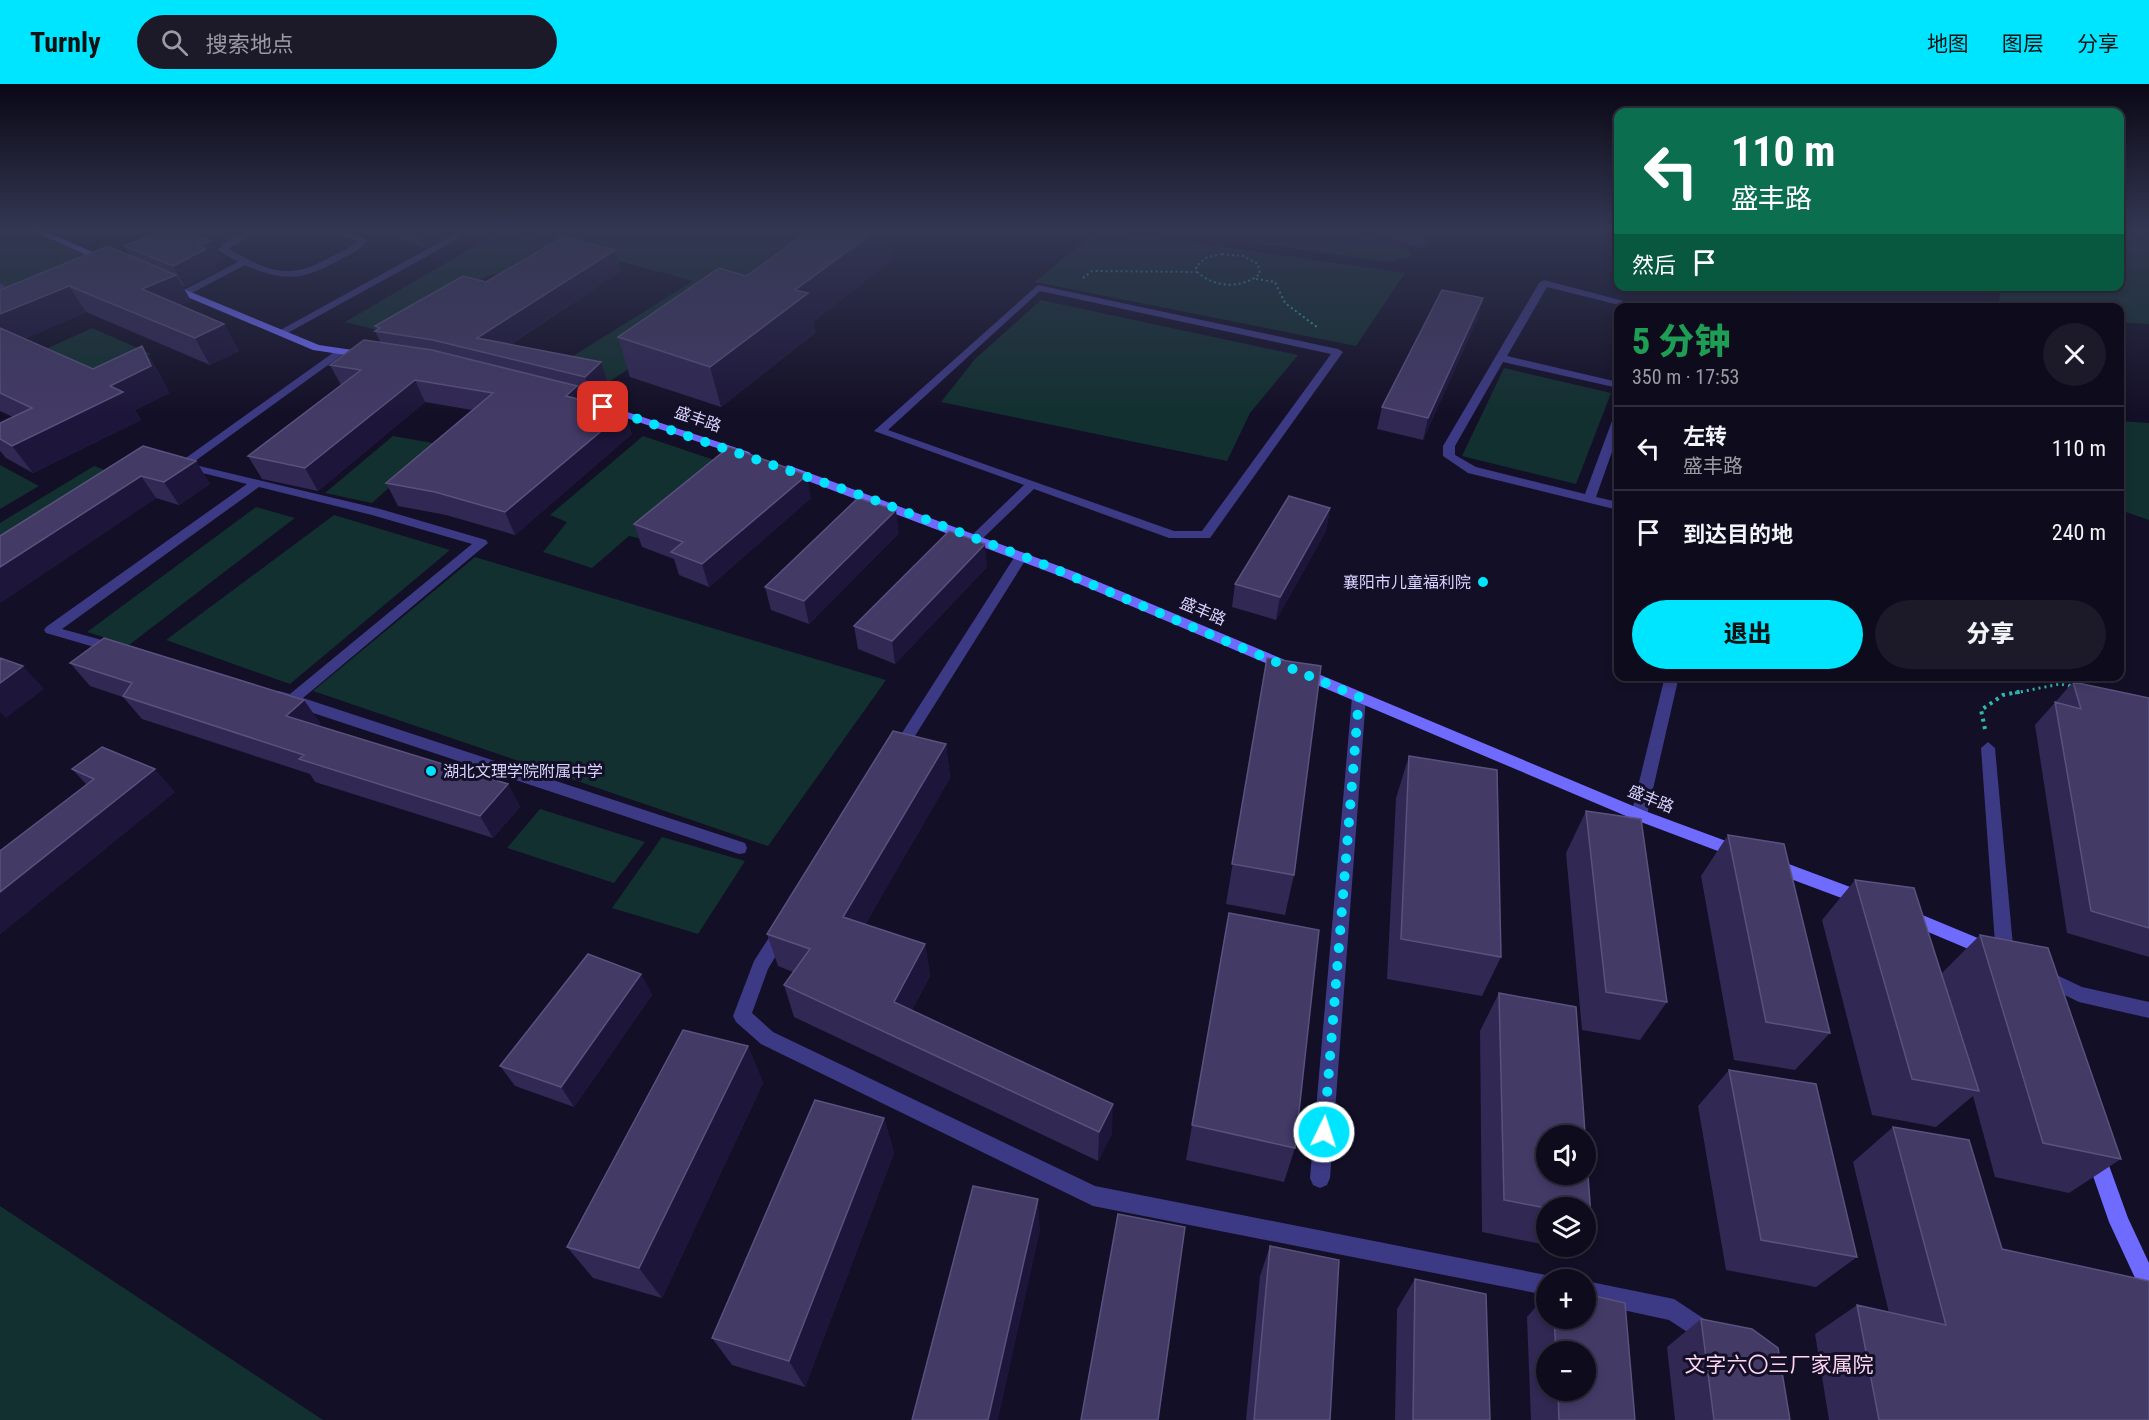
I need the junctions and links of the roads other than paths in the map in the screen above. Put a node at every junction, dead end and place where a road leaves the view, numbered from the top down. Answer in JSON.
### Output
{"nodes":[{"id":1,"x":179,"y":290,"type":"edge"},
{"id":2,"x":190,"y":290,"type":"edge"},
{"id":3,"x":358,"y":290,"type":"edge"},
{"id":4,"x":1035,"y":290,"type":"edge"},
{"id":5,"x":1049,"y":290,"type":"edge"},
{"id":6,"x":1540,"y":290,"type":"edge"},
{"id":7,"x":1571,"y":290,"type":"edge"},
{"id":8,"x":185,"y":293,"type":"junction"},
{"id":9,"x":1624,"y":303,"type":"edge"},
{"id":10,"x":280,"y":333,"type":"junction"},
{"id":11,"x":341,"y":351,"type":"junction"},
{"id":12,"x":386,"y":358,"type":"edge"},
{"id":13,"x":1501,"y":358,"type":"junction"},
{"id":14,"x":1614,"y":384,"type":"edge"},
{"id":15,"x":592,"y":404,"type":"edge"},
{"id":16,"x":1614,"y":433,"type":"edge"},
{"id":17,"x":256,"y":483,"type":"junction"},
{"id":18,"x":1032,"y":484,"type":"junction"},
{"id":19,"x":1589,"y":499,"type":"junction"},
{"id":20,"x":1614,"y":506,"type":"edge"},
{"id":21,"x":976,"y":538,"type":"junction"},
{"id":22,"x":1022,"y":556,"type":"junction"},
{"id":23,"x":132,"y":653,"type":"edge"},
{"id":24,"x":1671,"y":681,"type":"edge"},
{"id":25,"x":269,"y":694,"type":"edge"},
{"id":26,"x":1359,"y":697,"type":"junction"},
{"id":27,"x":292,"y":700,"type":"junction"},
{"id":28,"x":1988,"y":748,"type":"road end"},
{"id":29,"x":888,"y":766,"type":"edge"},
{"id":30,"x":1639,"y":815,"type":"junction"},
{"id":31,"x":739,"y":849,"type":"dead end"},
{"id":32,"x":1874,"y":903,"type":"edge"},
{"id":33,"x":1896,"y":912,"type":"edge"},
{"id":34,"x":792,"y":916,"type":"edge"},
{"id":35,"x":2009,"y":961,"type":"junction"},
{"id":36,"x":2149,"y":1010,"type":"edge"},
{"id":37,"x":2092,"y":1143,"type":"edge"},
{"id":38,"x":1320,"y":1178,"type":"dead end"},
{"id":39,"x":2119,"y":1222,"type":"junction"},
{"id":40,"x":1536,"y":1283,"type":"edge"},
{"id":41,"x":2149,"y":1286,"type":"edge"},
{"id":42,"x":1596,"y":1294,"type":"edge"},
{"id":43,"x":2146,"y":1308,"type":"edge"},
{"id":44,"x":1730,"y":1351,"type":"edge"}],
"edges":[{"from":1,"to":8,"type":"street"},
{"from":2,"to":8,"type":"street"},
{"from":3,"to":10,"type":"street"},
{"from":4,"to":18,"type":"street"},
{"from":5,"to":18,"type":"street"},
{"from":6,"to":13,"type":"street"},
{"from":7,"to":9,"type":"street"},
{"from":8,"to":10,"type":"street"},
{"from":10,"to":11,"type":"street"},
{"from":11,"to":12,"type":"street"},
{"from":11,"to":17,"type":"street"},
{"from":13,"to":14,"type":"street"},
{"from":13,"to":19,"type":"street"},
{"from":15,"to":21,"type":"street","name":"盛丰路"},
{"from":16,"to":19,"type":"street"},
{"from":17,"to":23,"type":"street"},
{"from":17,"to":27,"type":"street"},
{"from":18,"to":21,"type":"street"},
{"from":19,"to":20,"type":"street"},
{"from":21,"to":22,"type":"street","name":"盛丰路"},
{"from":22,"to":26,"type":"street","name":"盛丰路"},
{"from":22,"to":29,"type":"street"},
{"from":24,"to":30,"type":"street"},
{"from":25,"to":27,"type":"street"},
{"from":26,"to":30,"type":"street","name":"盛丰路"},
{"from":26,"to":38,"type":"street"},
{"from":27,"to":31,"type":"street"},
{"from":28,"to":35,"type":"street"},
{"from":30,"to":32,"type":"street","name":"盛丰路"},
{"from":33,"to":35,"type":"street"},
{"from":34,"to":40,"type":"street"},
{"from":35,"to":36,"type":"street"},
{"from":37,"to":39,"type":"street"},
{"from":39,"to":41,"type":"street"},
{"from":39,"to":43,"type":"street"},
{"from":42,"to":44,"type":"street"}]}
